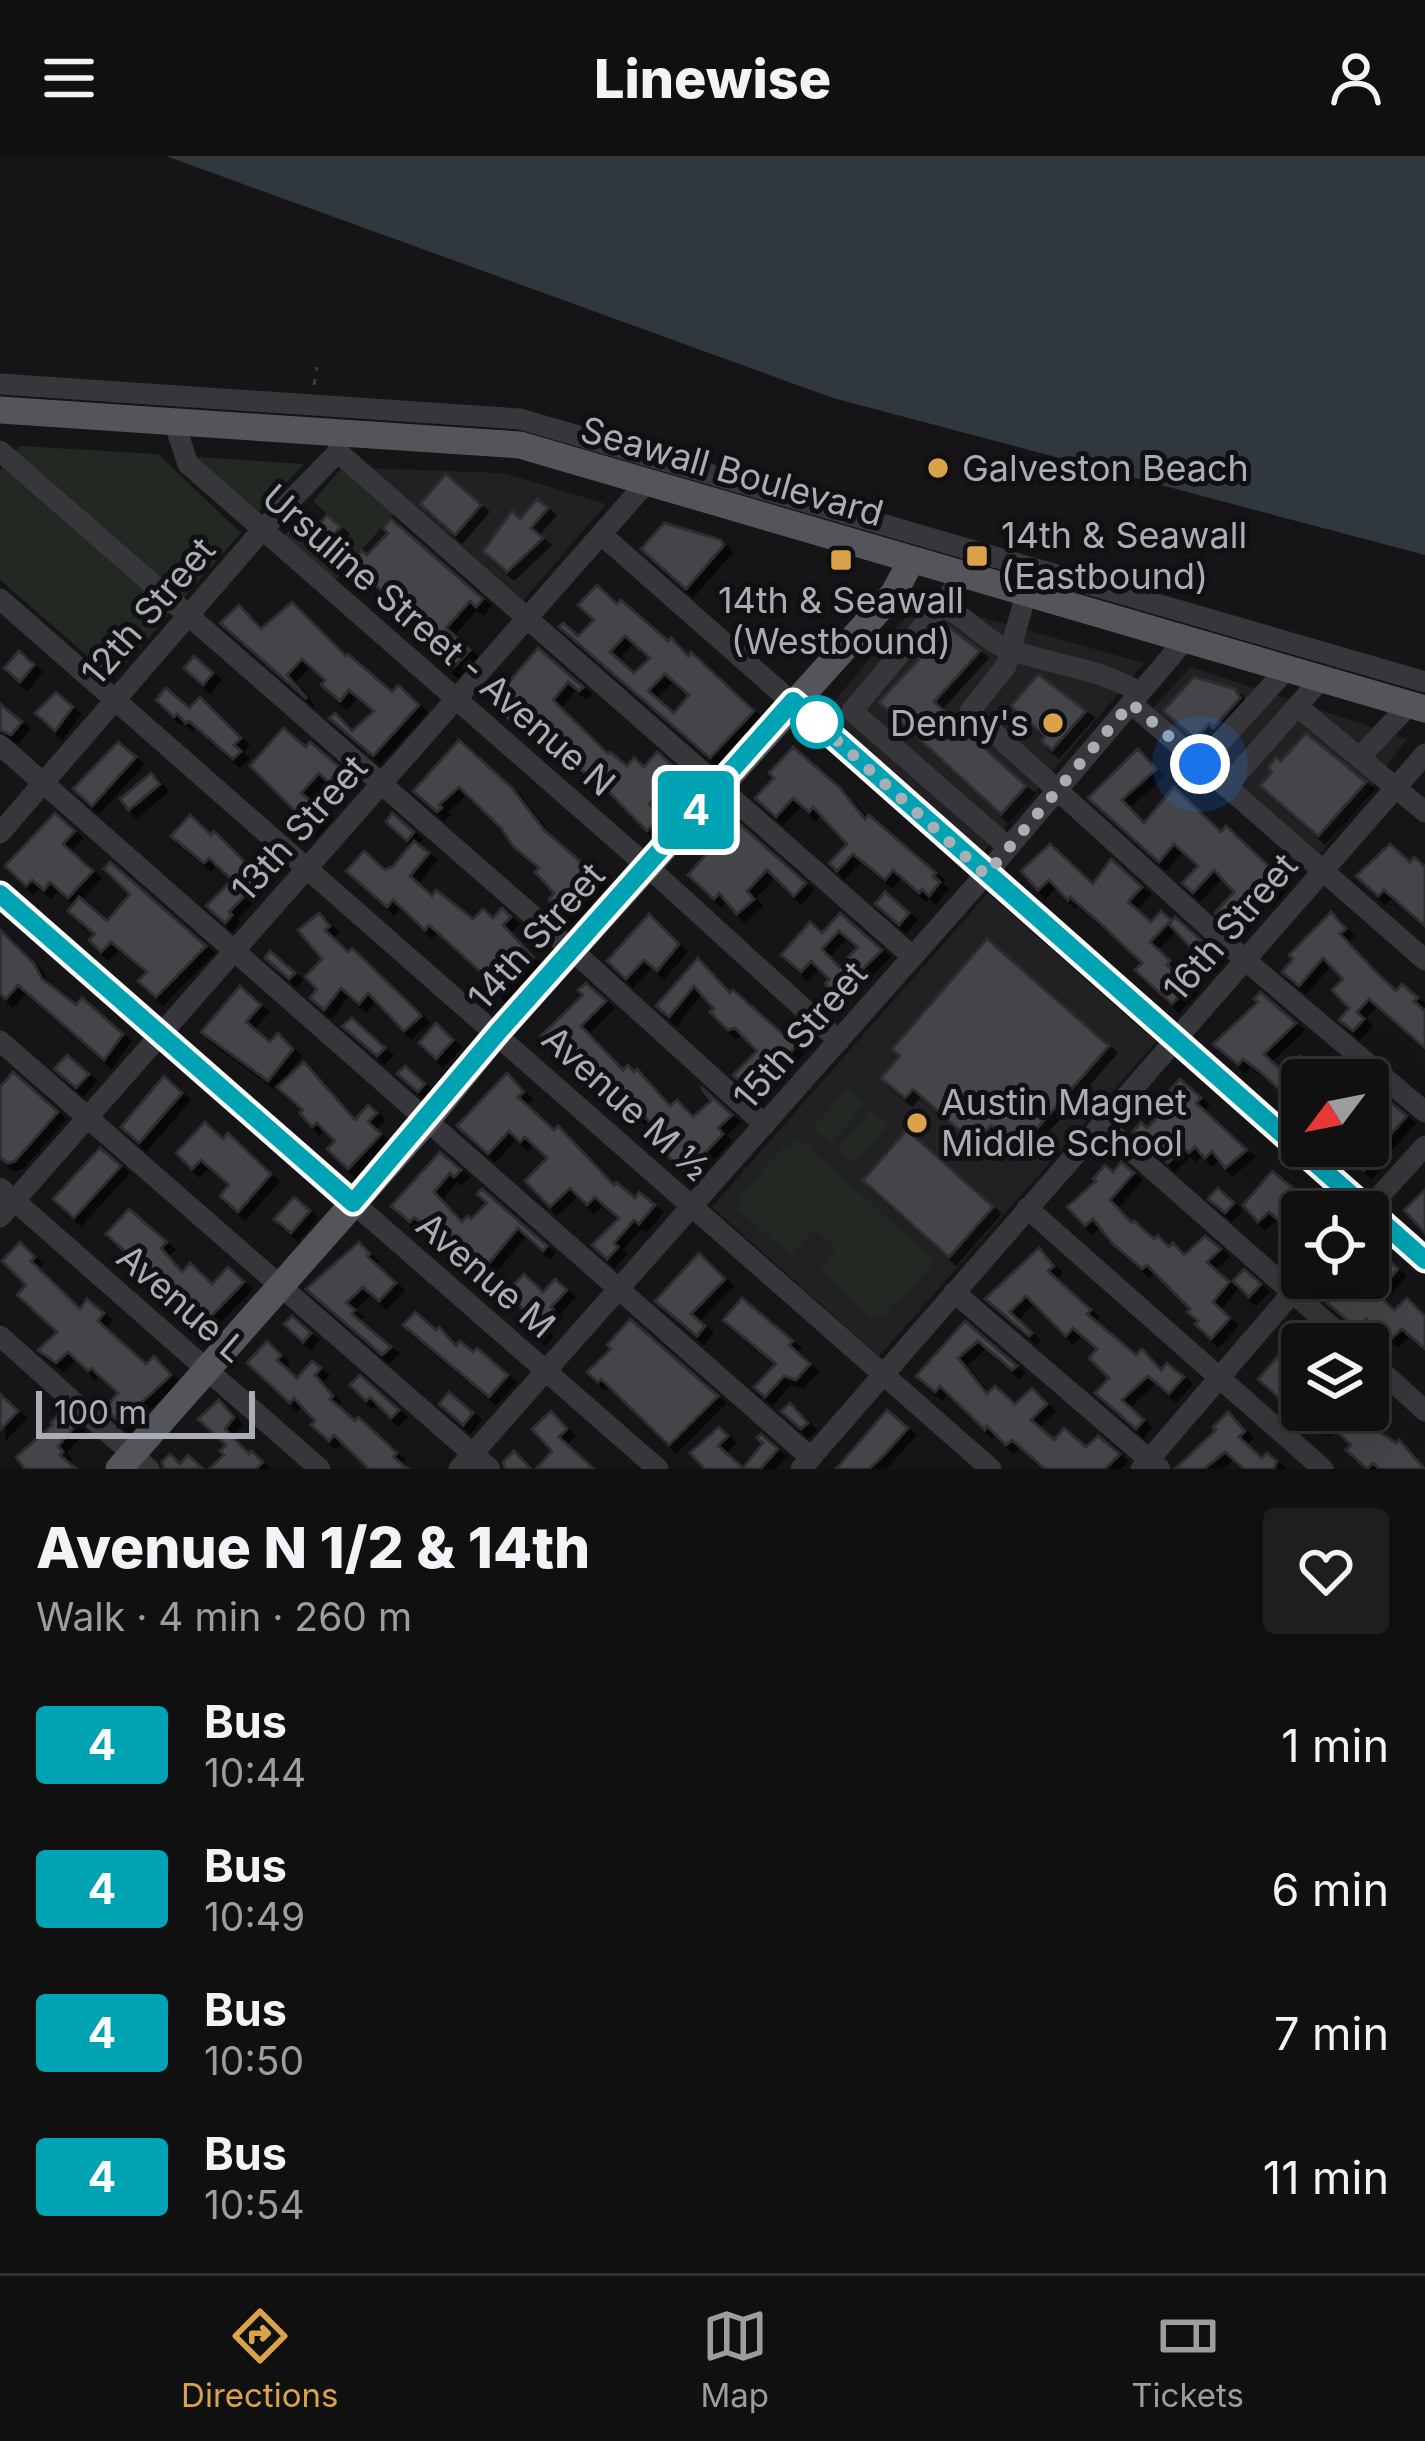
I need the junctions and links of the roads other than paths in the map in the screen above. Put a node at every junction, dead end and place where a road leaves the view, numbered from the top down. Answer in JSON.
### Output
{"nodes":[{"id":1,"x":0,"y":384,"type":"edge"},
{"id":2,"x":10,"y":411,"type":"edge"},
{"id":3,"x":174,"y":422,"type":"junction"},
{"id":4,"x":339,"y":442,"type":"junction"},
{"id":5,"x":0,"y":448,"type":"edge"},
{"id":6,"x":647,"y":482,"type":"junction"},
{"id":7,"x":262,"y":529,"type":"junction"},
{"id":8,"x":602,"y":535,"type":"junction"},
{"id":9,"x":911,"y":561,"type":"junction"},
{"id":10,"x":964,"y":577,"type":"junction"},
{"id":11,"x":1026,"y":594,"type":"junction"},
{"id":12,"x":0,"y":598,"type":"edge"},
{"id":13,"x":942,"y":607,"type":"junction"},
{"id":14,"x":188,"y":617,"type":"junction"},
{"id":15,"x":527,"y":619,"type":"junction"},
{"id":16,"x":1185,"y":640,"type":"junction"},
{"id":17,"x":1012,"y":650,"type":"junction"},
{"id":18,"x":1287,"y":669,"type":"junction"},
{"id":19,"x":1322,"y":679,"type":"junction"},
{"id":20,"x":1135,"y":698,"type":"junction"},
{"id":21,"x":1420,"y":698,"type":"edge"},
{"id":22,"x":116,"y":700,"type":"junction"},
{"id":23,"x":455,"y":701,"type":"junction"},
{"id":24,"x":793,"y":701,"type":"junction"},
{"id":25,"x":1297,"y":706,"type":"junction"},
{"id":26,"x":0,"y":746,"type":"edge"},
{"id":27,"x":1425,"y":754,"type":"edge"},
{"id":28,"x":1360,"y":757,"type":"junction"},
{"id":29,"x":1200,"y":764,"type":"junction"},
{"id":30,"x":43,"y":783,"type":"junction"},
{"id":31,"x":719,"y":784,"type":"junction"},
{"id":32,"x":382,"y":785,"type":"junction"},
{"id":33,"x":1058,"y":787,"type":"junction"},
{"id":34,"x":1226,"y":787,"type":"junction"},
{"id":35,"x":1396,"y":787,"type":"junction"},
{"id":36,"x":1425,"y":812,"type":"edge"},
{"id":37,"x":0,"y":832,"type":"edge"},
{"id":38,"x":1008,"y":847,"type":"junction"},
{"id":39,"x":646,"y":866,"type":"junction"},
{"id":40,"x":308,"y":868,"type":"junction"},
{"id":41,"x":1322,"y":872,"type":"junction"},
{"id":42,"x":986,"y":875,"type":"junction"},
{"id":43,"x":0,"y":894,"type":"edge"},
{"id":44,"x":235,"y":950,"type":"junction"},
{"id":45,"x":572,"y":950,"type":"junction"},
{"id":46,"x":913,"y":957,"type":"junction"},
{"id":47,"x":1245,"y":960,"type":"junction"},
{"id":48,"x":1425,"y":960,"type":"edge"},
{"id":49,"x":498,"y":1032,"type":"junction"},
{"id":50,"x":161,"y":1035,"type":"junction"},
{"id":51,"x":1175,"y":1040,"type":"junction"},
{"id":52,"x":839,"y":1041,"type":"junction"},
{"id":53,"x":0,"y":1042,"type":"edge"},
{"id":54,"x":1425,"y":1112,"type":"edge"},
{"id":55,"x":88,"y":1118,"type":"junction"},
{"id":56,"x":427,"y":1120,"type":"junction"},
{"id":57,"x":1101,"y":1124,"type":"junction"},
{"id":58,"x":765,"y":1125,"type":"junction"},
{"id":59,"x":1425,"y":1146,"type":"edge"},
{"id":60,"x":1344,"y":1191,"type":"edge"},
{"id":61,"x":1384,"y":1191,"type":"edge"},
{"id":62,"x":5,"y":1202,"type":"edge"},
{"id":63,"x":353,"y":1203,"type":"junction"},
{"id":64,"x":692,"y":1207,"type":"junction"},
{"id":65,"x":1027,"y":1208,"type":"junction"},
{"id":66,"x":1389,"y":1230,"type":"edge"},
{"id":67,"x":1425,"y":1260,"type":"edge"},
{"id":68,"x":1281,"y":1269,"type":"edge"},
{"id":69,"x":279,"y":1287,"type":"junction"},
{"id":70,"x":619,"y":1288,"type":"junction"},
{"id":71,"x":954,"y":1292,"type":"junction"},
{"id":72,"x":1286,"y":1299,"type":"edge"},
{"id":73,"x":1312,"y":1299,"type":"edge"},
{"id":74,"x":1333,"y":1323,"type":"edge"},
{"id":75,"x":0,"y":1336,"type":"edge"},
{"id":76,"x":206,"y":1369,"type":"junction"},
{"id":77,"x":546,"y":1371,"type":"junction"},
{"id":78,"x":883,"y":1374,"type":"junction"},
{"id":79,"x":1219,"y":1377,"type":"junction"},
{"id":80,"x":1389,"y":1378,"type":"edge"},
{"id":81,"x":1425,"y":1411,"type":"edge"},
{"id":82,"x":466,"y":1461,"type":"edge"},
{"id":83,"x":134,"y":1464,"type":"edge"},
{"id":84,"x":806,"y":1464,"type":"edge"},
{"id":85,"x":1150,"y":1466,"type":"edge"},
{"id":86,"x":320,"y":1469,"type":"edge"},
{"id":87,"x":490,"y":1469,"type":"edge"},
{"id":88,"x":658,"y":1469,"type":"edge"},
{"id":89,"x":991,"y":1469,"type":"edge"},
{"id":90,"x":1324,"y":1469,"type":"edge"}],
"edges":[{"from":1,"to":21,"type":"street"},
{"from":2,"to":3,"type":"main road","name":"Seawall Boulevard"},
{"from":2,"to":5,"type":"street"},
{"from":3,"to":4,"type":"main road","name":"Seawall Boulevard"},
{"from":3,"to":7,"type":"street","name":"Ursuline Street - Avenue N"},
{"from":4,"to":6,"type":"main road","name":"Seawall Boulevard"},
{"from":4,"to":7,"type":"street","name":"12th Street"},
{"from":4,"to":15,"type":"street"},
{"from":5,"to":14,"type":"street"},
{"from":6,"to":8,"type":"street","name":"13th Street"},
{"from":6,"to":9,"type":"main road","name":"Seawall Boulevard"},
{"from":7,"to":14,"type":"street","name":"12th Street"},
{"from":7,"to":23,"type":"street","name":"Ursuline Street - Avenue N"},
{"from":8,"to":15,"type":"street","name":"13th Street"},
{"from":8,"to":24,"type":"street"},
{"from":9,"to":10,"type":"main road","name":"Seawall Boulevard"},
{"from":9,"to":24,"type":"main road","name":"14th Street"},
{"from":10,"to":11,"type":"main road","name":"Seawall Boulevard"},
{"from":10,"to":13,"type":"street"},
{"from":11,"to":16,"type":"main road","name":"Seawall Boulevard"},
{"from":11,"to":17,"type":"street"},
{"from":12,"to":22,"type":"street","name":"Avenue M ½"},
{"from":13,"to":17,"type":"street"},
{"from":13,"to":38,"type":"street"},
{"from":14,"to":22,"type":"street","name":"12th Street"},
{"from":14,"to":32,"type":"street"},
{"from":15,"to":23,"type":"street","name":"13th Street"},
{"from":15,"to":31,"type":"street"},
{"from":16,"to":18,"type":"main road","name":"Seawall Boulevard"},
{"from":16,"to":20,"type":"street","name":"15th Street"},
{"from":17,"to":20,"type":"street"},
{"from":17,"to":33,"type":"street"},
{"from":18,"to":19,"type":"main road","name":"Seawall Boulevard"},
{"from":18,"to":29,"type":"street"},
{"from":19,"to":21,"type":"main road","name":"Seawall Boulevard"},
{"from":19,"to":25,"type":"street"},
{"from":20,"to":29,"type":"street"},
{"from":20,"to":33,"type":"street","name":"15th Street"},
{"from":21,"to":28,"type":"street"},
{"from":22,"to":30,"type":"street","name":"12th Street"},
{"from":22,"to":40,"type":"street","name":"Avenue M ½"},
{"from":23,"to":32,"type":"street","name":"13th Street"},
{"from":23,"to":39,"type":"street","name":"Ursuline Street - Avenue N"},
{"from":24,"to":31,"type":"main road","name":"14th Street"},
{"from":24,"to":42,"type":"street"},
{"from":25,"to":28,"type":"street"},
{"from":25,"to":34,"type":"street"},
{"from":26,"to":30,"type":"street"},
{"from":27,"to":35,"type":"street","name":"16th Street"},
{"from":28,"to":35,"type":"street"},
{"from":29,"to":34,"type":"street"},
{"from":30,"to":37,"type":"street","name":"12th Street"},
{"from":30,"to":44,"type":"street"},
{"from":31,"to":39,"type":"main road","name":"14th Street"},
{"from":31,"to":46,"type":"street"},
{"from":32,"to":40,"type":"street","name":"13th Street"},
{"from":32,"to":45,"type":"street"},
{"from":33,"to":38,"type":"street","name":"15th Street"},
{"from":33,"to":47,"type":"street"},
{"from":34,"to":41,"type":"street"},
{"from":35,"to":36,"type":"street"},
{"from":35,"to":41,"type":"street","name":"16th Street"},
{"from":38,"to":42,"type":"street","name":"15th Street"},
{"from":39,"to":45,"type":"main road","name":"14th Street"},
{"from":39,"to":52,"type":"street","name":"Ursuline Street - Avenue N"},
{"from":40,"to":44,"type":"street","name":"13th Street"},
{"from":40,"to":49,"type":"street","name":"Avenue M ½"},
{"from":41,"to":47,"type":"street","name":"16th Street"},
{"from":41,"to":48,"type":"street"},
{"from":42,"to":46,"type":"street","name":"15th Street"},
{"from":42,"to":51,"type":"street"},
{"from":43,"to":50,"type":"street","name":"Avenue M"},
{"from":44,"to":50,"type":"street","name":"13th Street"},
{"from":44,"to":56,"type":"street"},
{"from":45,"to":49,"type":"main road","name":"14th Street"},
{"from":45,"to":58,"type":"street"},
{"from":46,"to":52,"type":"street","name":"15th Street"},
{"from":47,"to":51,"type":"street","name":"16th Street"},
{"from":47,"to":54,"type":"street"},
{"from":49,"to":56,"type":"main road","name":"14th Street"},
{"from":49,"to":64,"type":"street","name":"Avenue M ½"},
{"from":50,"to":55,"type":"street","name":"13th Street"},
{"from":50,"to":63,"type":"street","name":"Avenue M"},
{"from":51,"to":57,"type":"street","name":"16th Street"},
{"from":51,"to":60,"type":"street"},
{"from":52,"to":58,"type":"street","name":"15th Street"},
{"from":53,"to":55,"type":"street"},
{"from":55,"to":62,"type":"street","name":"13th Street"},
{"from":55,"to":69,"type":"street"},
{"from":56,"to":63,"type":"main road","name":"14th Street"},
{"from":56,"to":70,"type":"street"},
{"from":57,"to":65,"type":"street","name":"16th Street"},
{"from":57,"to":68,"type":"street"},
{"from":58,"to":64,"type":"street","name":"15th Street"},
{"from":59,"to":61,"type":"street"},
{"from":62,"to":76,"type":"street","name":"Avenue L"},
{"from":63,"to":69,"type":"main road","name":"14th Street"},
{"from":63,"to":77,"type":"street","name":"Avenue M"},
{"from":64,"to":70,"type":"street","name":"15th Street"},
{"from":64,"to":78,"type":"street","name":"Avenue M ½"},
{"from":65,"to":71,"type":"street","name":"16th Street"},
{"from":65,"to":79,"type":"street"},
{"from":66,"to":67,"type":"street"},
{"from":69,"to":76,"type":"main road","name":"14th Street"},
{"from":69,"to":82,"type":"street"},
{"from":70,"to":77,"type":"street","name":"15th Street"},
{"from":70,"to":84,"type":"street"},
{"from":71,"to":78,"type":"street","name":"16th Street"},
{"from":71,"to":85,"type":"street"},
{"from":72,"to":79,"type":"street"},
{"from":73,"to":74,"type":"street"},
{"from":75,"to":83,"type":"street"},
{"from":76,"to":83,"type":"main road","name":"14th Street"},
{"from":76,"to":86,"type":"street","name":"Avenue L"},
{"from":77,"to":82,"type":"street","name":"15th Street"},
{"from":77,"to":88,"type":"street","name":"Avenue M"},
{"from":78,"to":84,"type":"street","name":"16th Street"},
{"from":78,"to":89,"type":"street","name":"Avenue M ½"},
{"from":79,"to":85,"type":"street"},
{"from":79,"to":90,"type":"street"},
{"from":80,"to":81,"type":"street"},
{"from":82,"to":87,"type":"street"}]}
